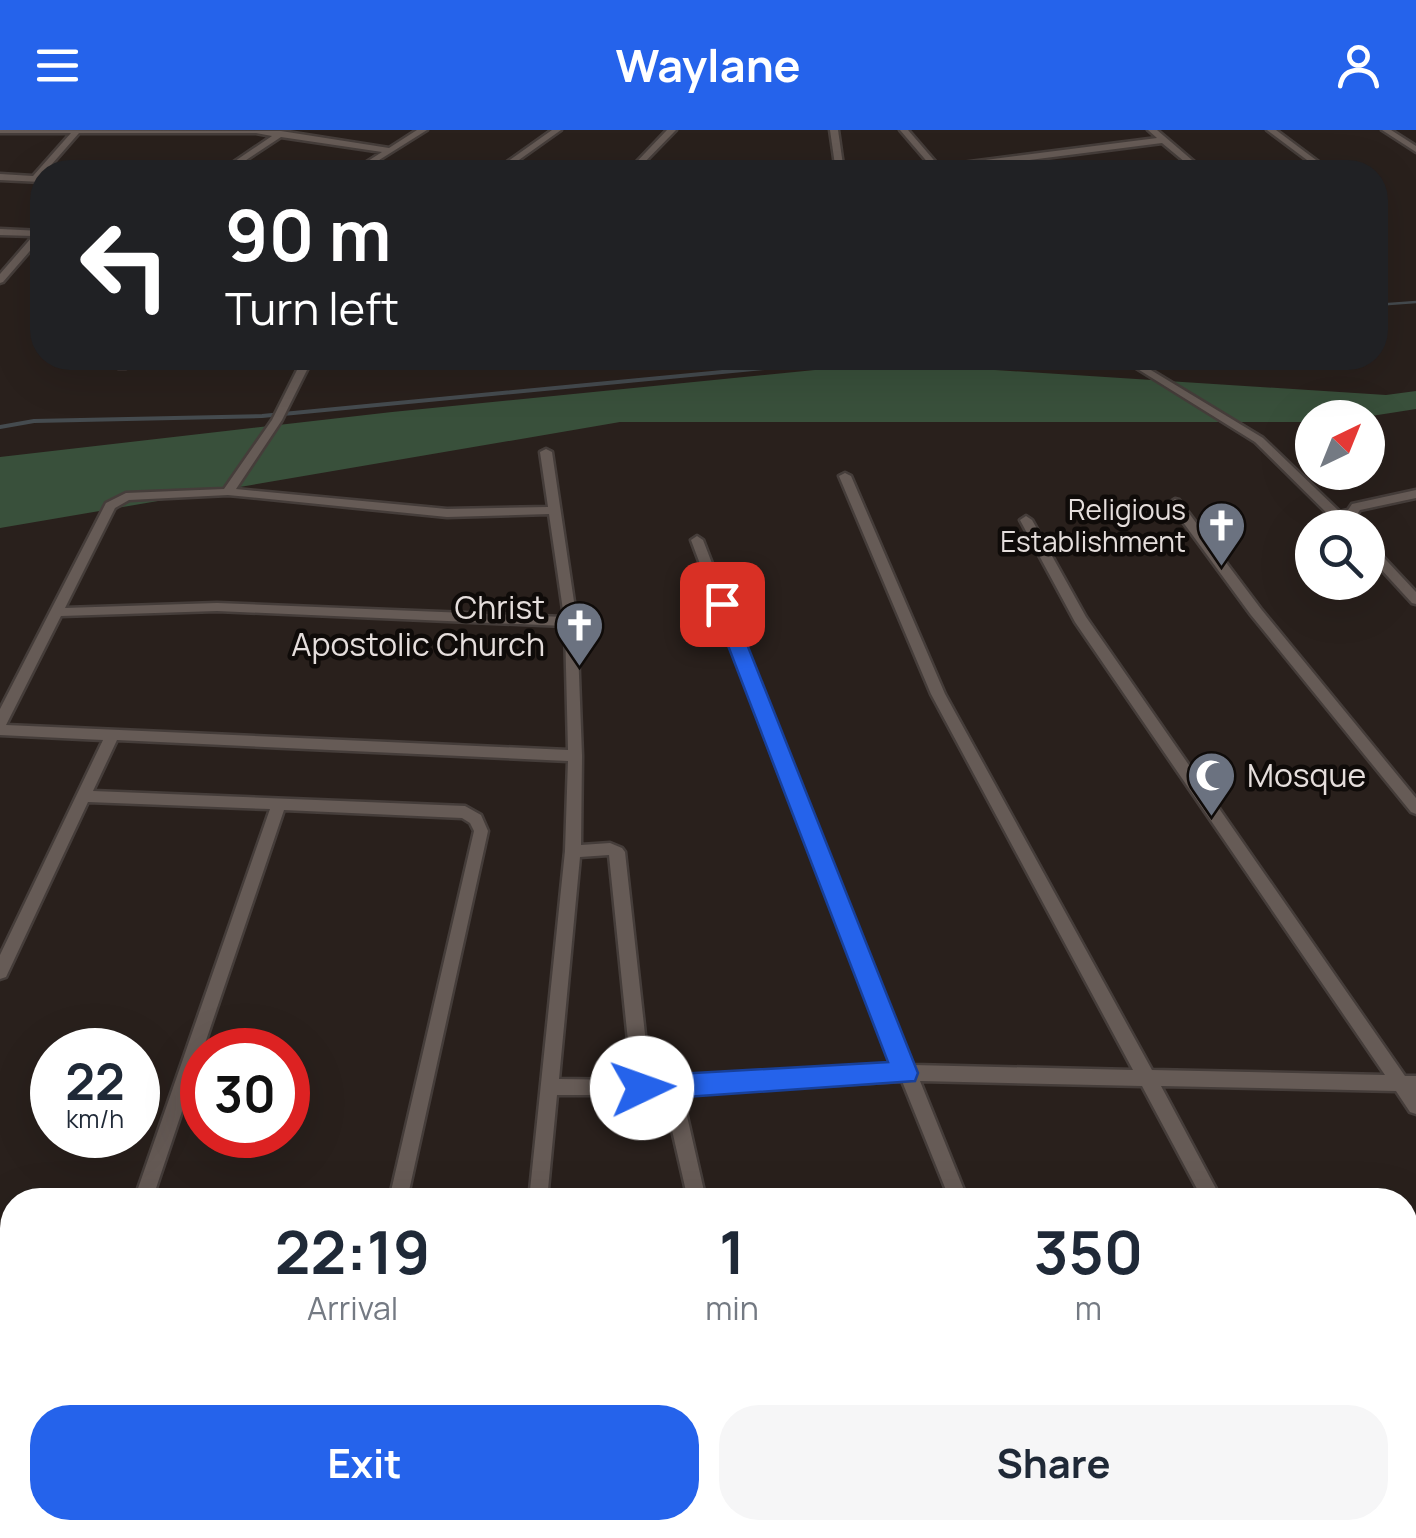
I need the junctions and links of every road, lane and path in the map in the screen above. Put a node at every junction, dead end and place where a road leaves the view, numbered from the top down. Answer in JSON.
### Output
{"nodes":[{"id":1,"x":77,"y":130,"type":"edge"},
{"id":2,"x":256,"y":130,"type":"edge"},
{"id":3,"x":423,"y":130,"type":"edge"},
{"id":4,"x":557,"y":130,"type":"edge"},
{"id":5,"x":672,"y":130,"type":"edge"},
{"id":6,"x":834,"y":130,"type":"edge"},
{"id":7,"x":904,"y":130,"type":"edge"},
{"id":8,"x":1152,"y":130,"type":"edge"},
{"id":9,"x":1271,"y":130,"type":"edge"},
{"id":10,"x":0,"y":131,"type":"edge"},
{"id":11,"x":118,"y":131,"type":"edge"},
{"id":12,"x":169,"y":131,"type":"edge"},
{"id":13,"x":281,"y":132,"type":"junction"},
{"id":14,"x":1390,"y":133,"type":"edge"},
{"id":15,"x":1416,"y":133,"type":"edge"},
{"id":16,"x":1163,"y":140,"type":"junction"},
{"id":17,"x":388,"y":150,"type":"junction"},
{"id":18,"x":1416,"y":150,"type":"edge"},
{"id":19,"x":53,"y":160,"type":"edge"},
{"id":20,"x":240,"y":160,"type":"edge"},
{"id":21,"x":373,"y":160,"type":"edge"},
{"id":22,"x":514,"y":160,"type":"edge"},
{"id":23,"x":643,"y":160,"type":"edge"},
{"id":24,"x":838,"y":160,"type":"edge"},
{"id":25,"x":930,"y":160,"type":"edge"},
{"id":26,"x":1013,"y":160,"type":"edge"},
{"id":27,"x":1187,"y":160,"type":"edge"},
{"id":28,"x":1312,"y":160,"type":"edge"},
{"id":29,"x":0,"y":178,"type":"edge"},
{"id":30,"x":30,"y":178,"type":"edge"},
{"id":31,"x":0,"y":232,"type":"edge"},
{"id":32,"x":30,"y":233,"type":"edge"},
{"id":33,"x":30,"y":246,"type":"edge"},
{"id":34,"x":0,"y":280,"type":"edge"},
{"id":35,"x":302,"y":370,"type":"edge"},
{"id":36,"x":1145,"y":370,"type":"edge"},
{"id":37,"x":546,"y":452,"type":"dead end"},
{"id":38,"x":846,"y":476,"type":"dead end"},
{"id":39,"x":228,"y":492,"type":"junction"},
{"id":40,"x":1416,"y":494,"type":"edge"},
{"id":41,"x":1175,"y":502,"type":"dead end"},
{"id":42,"x":554,"y":510,"type":"junction"},
{"id":43,"x":1332,"y":510,"type":"edge"},
{"id":44,"x":1354,"y":510,"type":"edge"},
{"id":45,"x":1026,"y":520,"type":"dead end"},
{"id":46,"x":697,"y":540,"type":"dead end"},
{"id":47,"x":1385,"y":566,"type":"edge"},
{"id":48,"x":1416,"y":600,"type":"edge"},
{"id":49,"x":58,"y":612,"type":"junction"},
{"id":50,"x":571,"y":622,"type":"junction"},
{"id":51,"x":0,"y":726,"type":"edge"},
{"id":52,"x":113,"y":734,"type":"junction"},
{"id":53,"x":575,"y":756,"type":"junction"},
{"id":54,"x":83,"y":796,"type":"junction"},
{"id":55,"x":279,"y":804,"type":"junction"},
{"id":56,"x":1416,"y":808,"type":"edge"},
{"id":57,"x":573,"y":851,"type":"junction"},
{"id":58,"x":0,"y":972,"type":"edge"},
{"id":59,"x":905,"y":1073,"type":"junction"},
{"id":60,"x":1148,"y":1080,"type":"junction"},
{"id":61,"x":1408,"y":1084,"type":"edge"},
{"id":62,"x":671,"y":1086,"type":"junction"},
{"id":63,"x":551,"y":1088,"type":"junction"},
{"id":64,"x":642,"y":1088,"type":"junction"},
{"id":65,"x":1416,"y":1106,"type":"edge"},
{"id":66,"x":147,"y":1188,"type":"edge"},
{"id":67,"x":401,"y":1188,"type":"edge"},
{"id":68,"x":539,"y":1188,"type":"edge"},
{"id":69,"x":694,"y":1188,"type":"edge"},
{"id":70,"x":954,"y":1188,"type":"edge"},
{"id":71,"x":1206,"y":1188,"type":"edge"}],
"edges":[{"from":1,"to":10,"type":"street"},
{"from":1,"to":11,"type":"street"},
{"from":1,"to":19,"type":"street"},
{"from":2,"to":12,"type":"street"},
{"from":2,"to":13,"type":"street"},
{"from":3,"to":17,"type":"street"},
{"from":4,"to":22,"type":"street"},
{"from":5,"to":23,"type":"street"},
{"from":6,"to":24,"type":"street"},
{"from":7,"to":25,"type":"street"},
{"from":8,"to":16,"type":"street"},
{"from":9,"to":28,"type":"street"},
{"from":11,"to":12,"type":"street"},
{"from":13,"to":17,"type":"street"},
{"from":13,"to":20,"type":"street"},
{"from":14,"to":15,"type":"street"},
{"from":14,"to":18,"type":"street"},
{"from":16,"to":26,"type":"street"},
{"from":16,"to":27,"type":"street"},
{"from":17,"to":21,"type":"street"},
{"from":29,"to":30,"type":"street"},
{"from":31,"to":32,"type":"street"},
{"from":33,"to":34,"type":"street"},
{"from":35,"to":39,"type":"street"},
{"from":36,"to":43,"type":"street"},
{"from":37,"to":42,"type":"street"},
{"from":38,"to":60,"type":"street"},
{"from":39,"to":42,"type":"street"},
{"from":39,"to":49,"type":"street"},
{"from":40,"to":44,"type":"street"},
{"from":41,"to":56,"type":"street"},
{"from":42,"to":50,"type":"street"},
{"from":45,"to":61,"type":"street"},
{"from":46,"to":59,"type":"street"},
{"from":47,"to":48,"type":"street"},
{"from":49,"to":50,"type":"street"},
{"from":49,"to":51,"type":"street"},
{"from":50,"to":53,"type":"street"},
{"from":51,"to":52,"type":"street"},
{"from":52,"to":53,"type":"street"},
{"from":52,"to":54,"type":"street"},
{"from":53,"to":57,"type":"street"},
{"from":54,"to":55,"type":"street"},
{"from":54,"to":58,"type":"street"},
{"from":55,"to":66,"type":"street"},
{"from":55,"to":67,"type":"street"},
{"from":57,"to":63,"type":"street"},
{"from":57,"to":64,"type":"street"},
{"from":59,"to":60,"type":"street"},
{"from":59,"to":62,"type":"street"},
{"from":59,"to":70,"type":"street"},
{"from":60,"to":61,"type":"street"},
{"from":60,"to":71,"type":"street"},
{"from":61,"to":65,"type":"street"},
{"from":62,"to":64,"type":"street"},
{"from":62,"to":69,"type":"street"},
{"from":63,"to":64,"type":"street"},
{"from":63,"to":68,"type":"street"}]}
